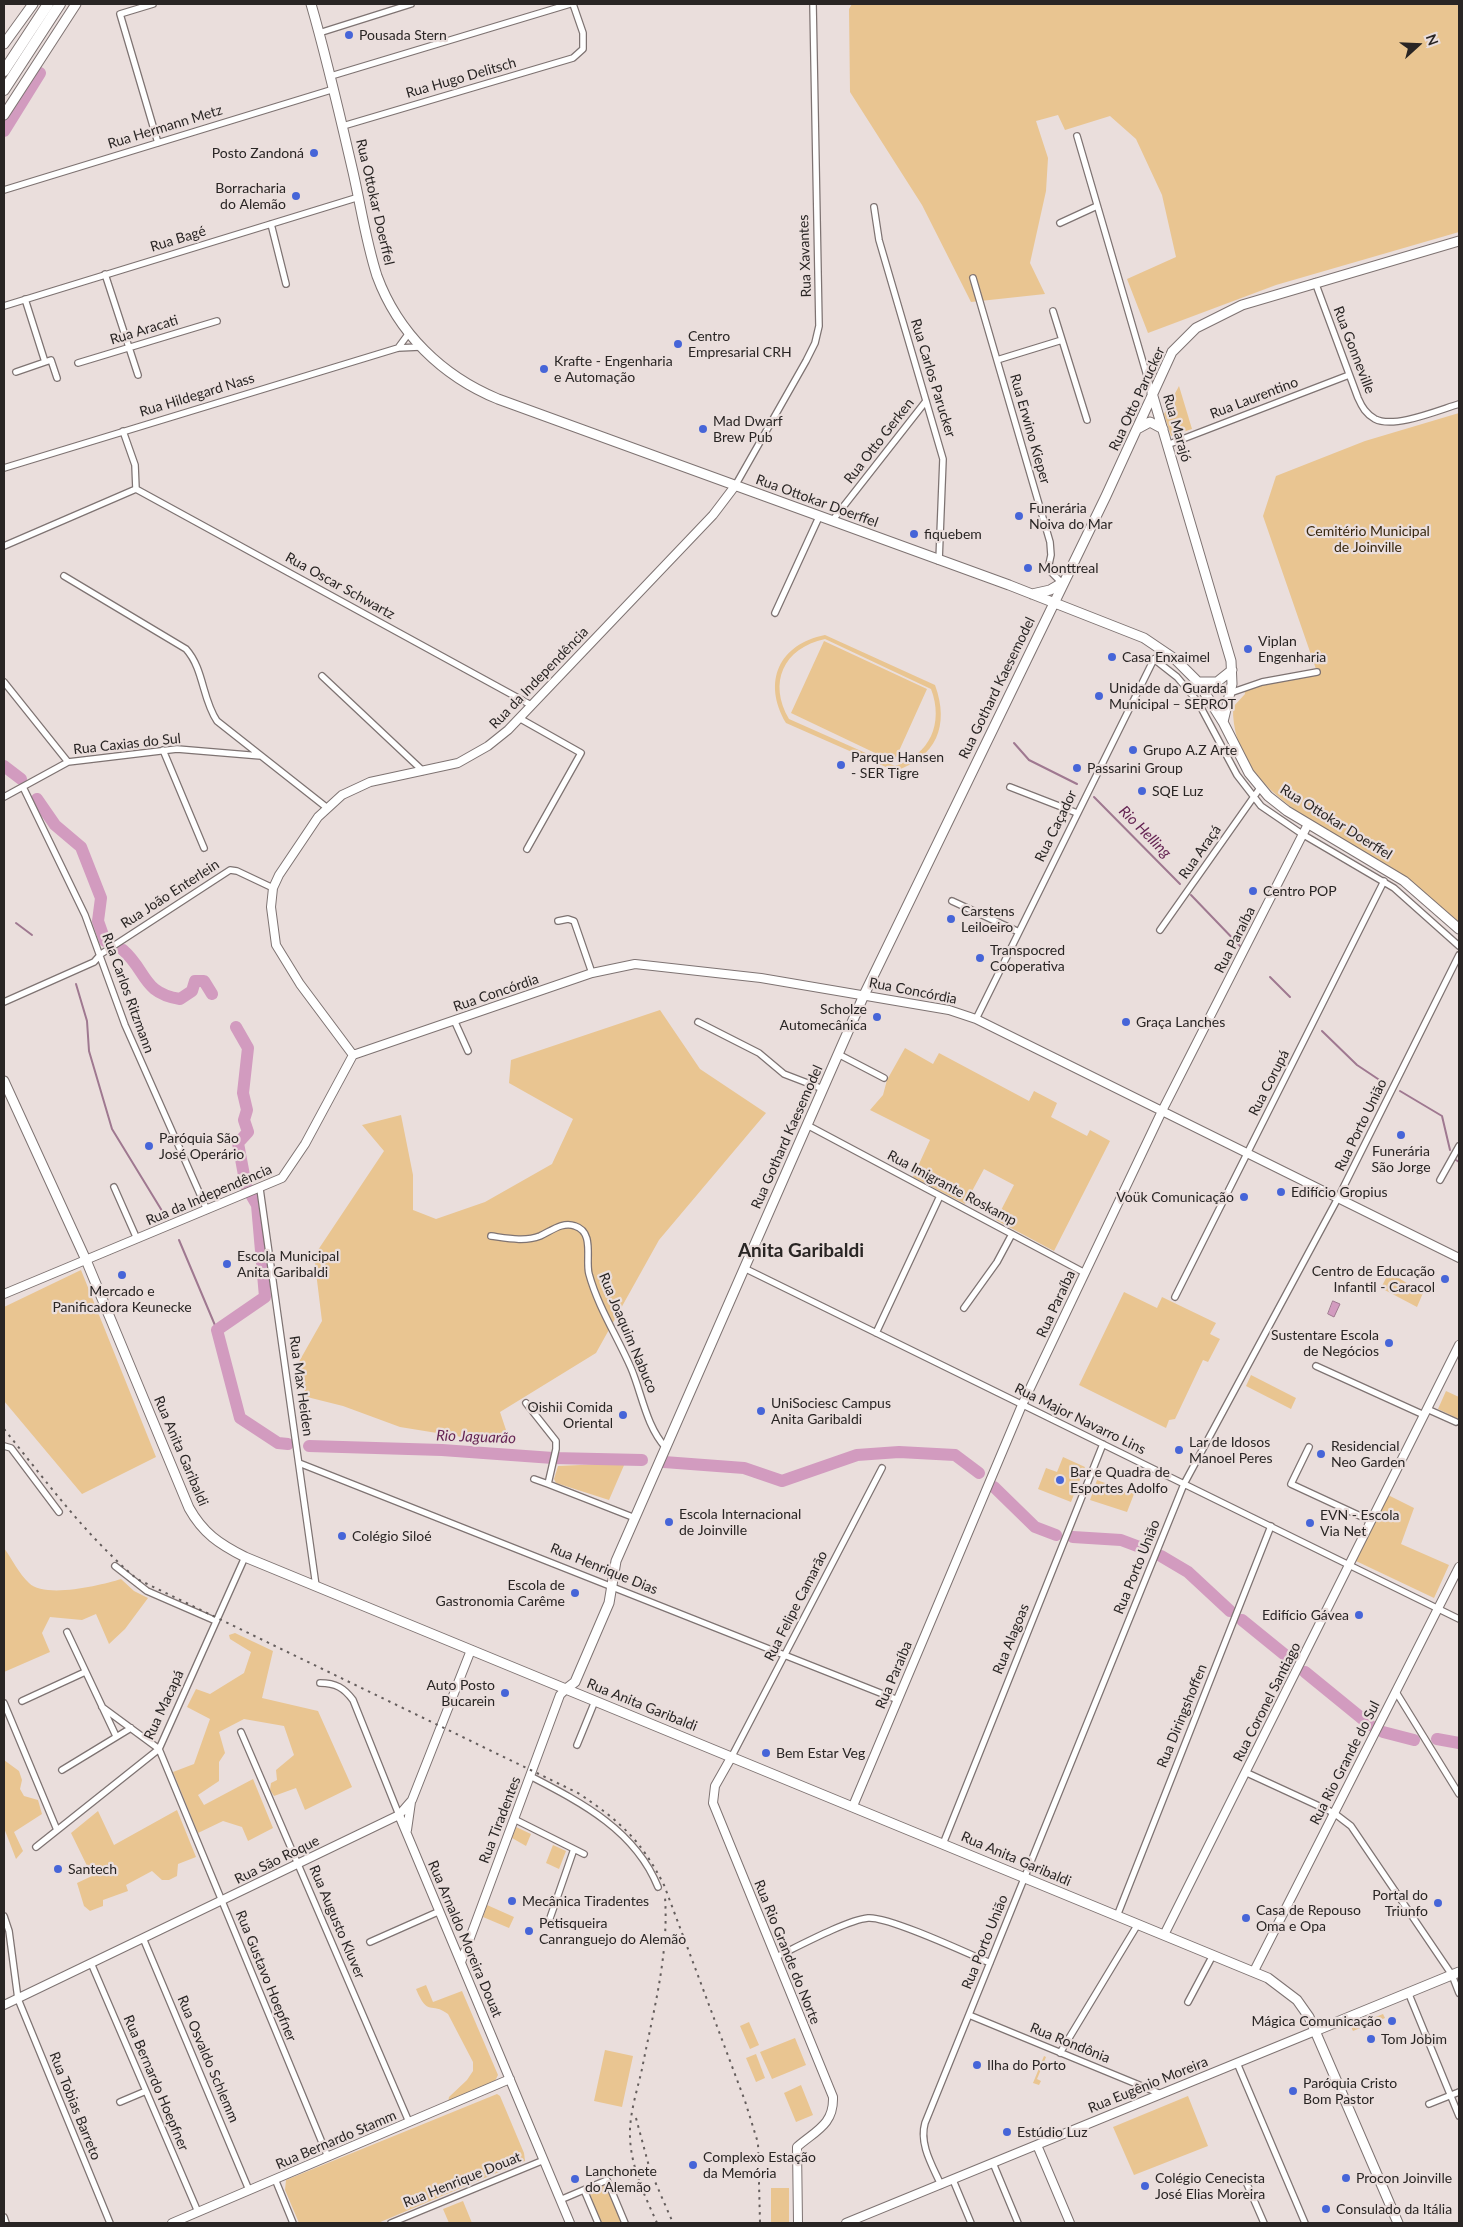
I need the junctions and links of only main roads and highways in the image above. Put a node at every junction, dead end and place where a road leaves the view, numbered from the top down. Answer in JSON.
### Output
{"nodes":[{"id":1,"x":33,"y":4,"type":"edge"},
{"id":2,"x":48,"y":4,"type":"edge"},
{"id":3,"x":60,"y":4,"type":"edge"},
{"id":4,"x":76,"y":4,"type":"edge"},
{"id":5,"x":310,"y":4,"type":"edge"},
{"id":6,"x":4,"y":44,"type":"edge"},
{"id":7,"x":20,"y":65,"type":"junction"},
{"id":8,"x":4,"y":71,"type":"edge"},
{"id":9,"x":4,"y":90,"type":"edge"},
{"id":10,"x":4,"y":99,"type":"edge"},
{"id":11,"x":4,"y":115,"type":"edge"},
{"id":12,"x":1459,"y":241,"type":"edge"},
{"id":13,"x":1152,"y":393,"type":"junction"},
{"id":14,"x":1138,"y":428,"type":"junction"},
{"id":15,"x":1162,"y":429,"type":"junction"},
{"id":16,"x":1062,"y":583,"type":"junction"},
{"id":17,"x":1032,"y":594,"type":"junction"},
{"id":18,"x":1053,"y":602,"type":"junction"},
{"id":19,"x":1232,"y":670,"type":"junction"},
{"id":20,"x":1198,"y":682,"type":"junction"},
{"id":21,"x":1224,"y":722,"type":"junction"},
{"id":22,"x":1459,"y":929,"type":"edge"},
{"id":23,"x":4,"y":1081,"type":"edge"},
{"id":24,"x":566,"y":1689,"type":"junction"},
{"id":25,"x":1456,"y":1973,"type":"edge"},
{"id":26,"x":1315,"y":2031,"type":"junction"},
{"id":27,"x":1398,"y":2223,"type":"edge"}],
"edges":[{"from":1,"to":6,"type":"main road"},
{"from":2,"to":8,"type":"highway"},
{"from":3,"to":7,"type":"highway"},
{"from":4,"to":11,"type":"main road"},
{"from":5,"to":17,"type":"main road","name":"Rua Ottokar Doerffel"},
{"from":7,"to":9,"type":"highway"},
{"from":7,"to":10,"type":"highway"},
{"from":12,"to":13,"type":"main road","name":"Rua Otto Parucker"},
{"from":13,"to":14,"type":"main road","name":"Rua Otto Parucker"},
{"from":13,"to":15,"type":"main road","name":"Rua Marajó"},
{"from":14,"to":15,"type":"main road"},
{"from":14,"to":16,"type":"main road","name":"Rua Otto Parucker"},
{"from":15,"to":19,"type":"main road","name":"Rua Marajó"},
{"from":16,"to":17,"type":"main road"},
{"from":16,"to":18,"type":"main road","name":"Rua Otto Parucker"},
{"from":17,"to":18,"type":"main road","name":"Rua Ottokar Doerffel"},
{"from":18,"to":20,"type":"main road","name":"Rua Ottokar Doerffel"},
{"from":18,"to":24,"type":"main road","name":"Rua Gothard Kaesemodel"},
{"from":19,"to":20,"type":"main road"},
{"from":19,"to":21,"type":"main road","name":"Rua Marajó"},
{"from":20,"to":21,"type":"main road","name":"Rua Ottokar Doerffel"},
{"from":21,"to":22,"type":"main road","name":"Rua Ottokar Doerffel"},
{"from":23,"to":24,"type":"main road","name":"Rua Anita Garibaldi"},
{"from":24,"to":26,"type":"main road","name":"Rua Anita Garibaldi"},
{"from":25,"to":26,"type":"main road","name":"Rua Eugênio Moreira"},
{"from":26,"to":27,"type":"main road","name":"Rua Anita Garibaldi"}]}
